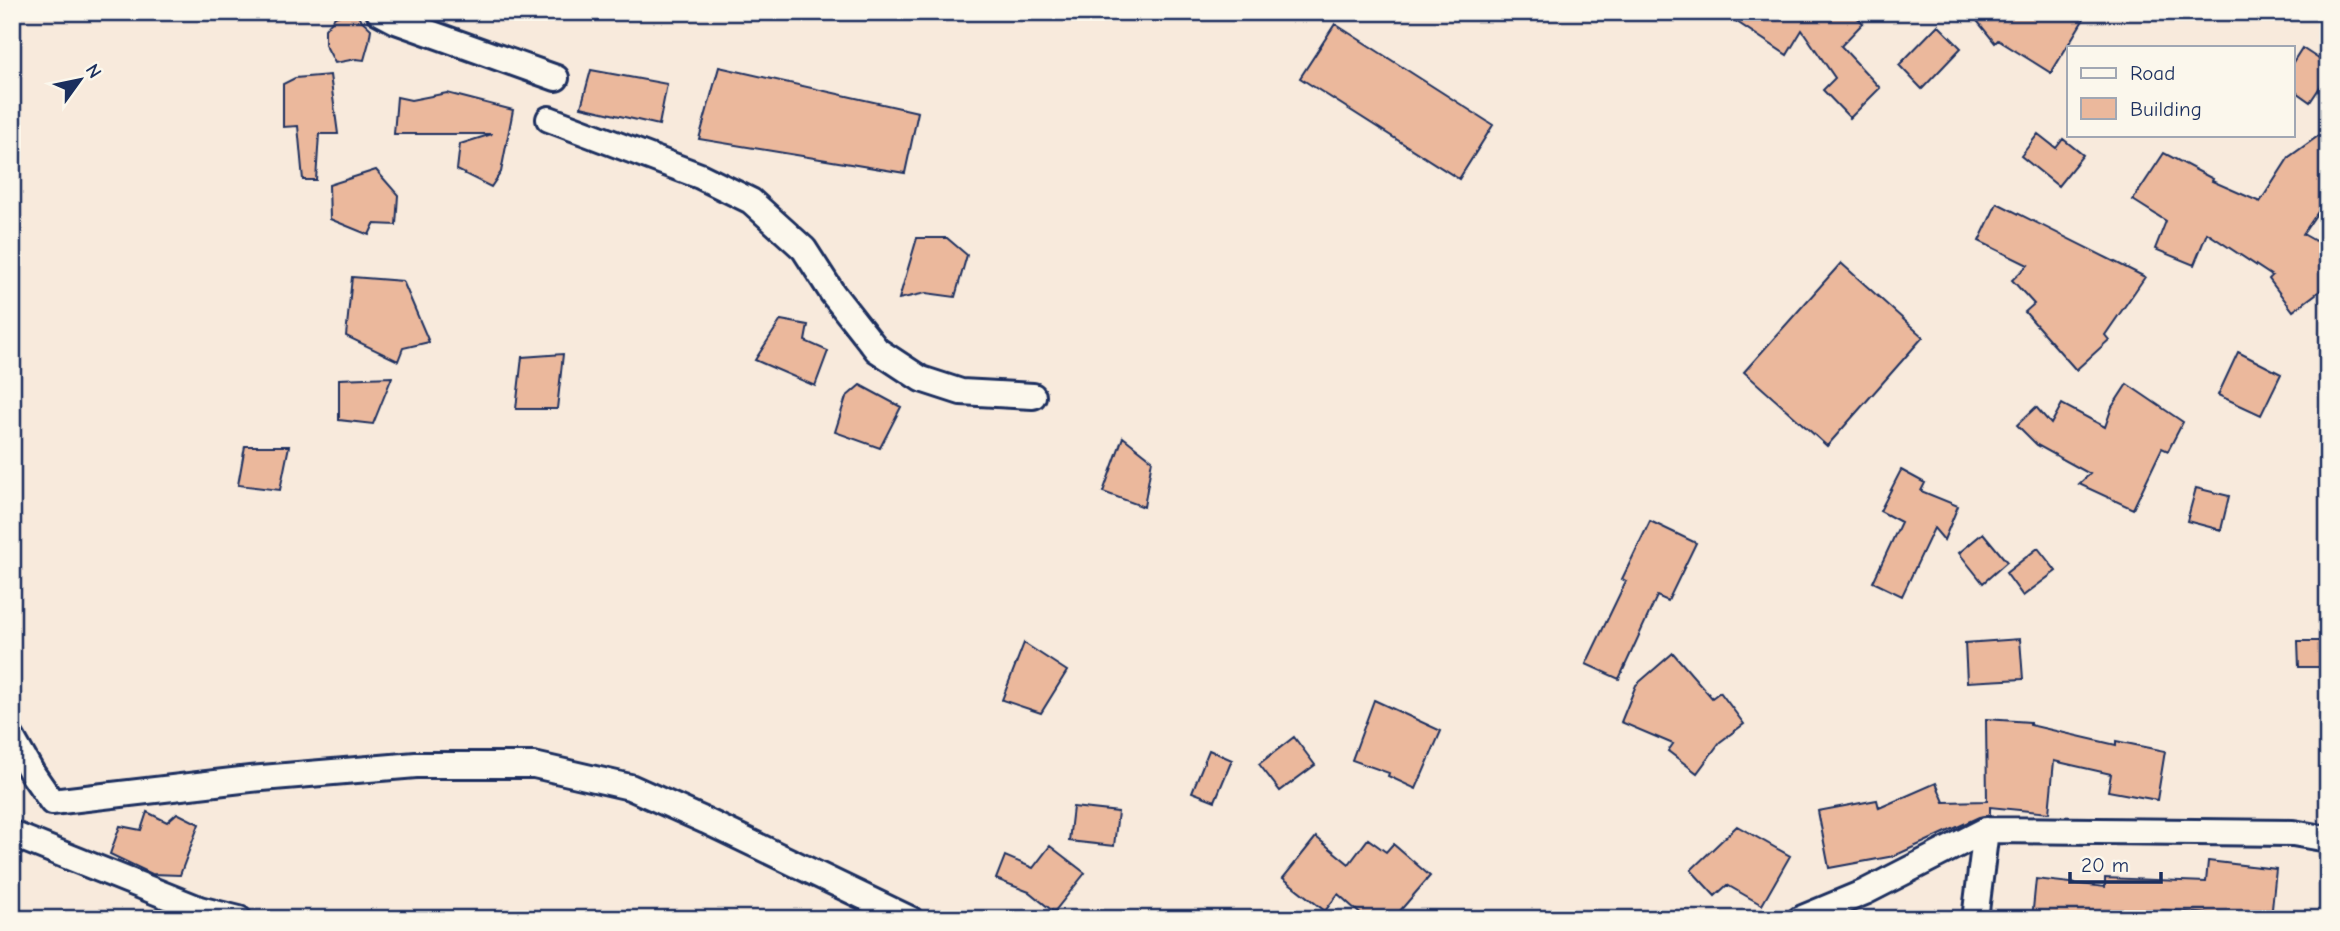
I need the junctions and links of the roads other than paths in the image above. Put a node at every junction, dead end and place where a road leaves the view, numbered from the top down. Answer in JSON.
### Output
{"nodes":[{"id":1,"x":379,"y":12,"type":"edge"},
{"id":2,"x":556,"y":78,"type":"dead end"},
{"id":3,"x":549,"y":119,"type":"dead end"},
{"id":4,"x":1033,"y":396,"type":"dead end"},
{"id":5,"x":12,"y":737,"type":"edge"},
{"id":6,"x":1986,"y":830,"type":"junction"},
{"id":7,"x":12,"y":834,"type":"edge"},
{"id":8,"x":2328,"y":839,"type":"edge"},
{"id":9,"x":239,"y":919,"type":"edge"},
{"id":10,"x":910,"y":919,"type":"edge"},
{"id":11,"x":1800,"y":919,"type":"edge"},
{"id":12,"x":1975,"y":919,"type":"edge"}],
"edges":[{"from":1,"to":2,"type":"street"},
{"from":3,"to":4,"type":"street"},
{"from":5,"to":10,"type":"street"},
{"from":6,"to":8,"type":"street"},
{"from":6,"to":11,"type":"street"},
{"from":6,"to":12,"type":"street"},
{"from":7,"to":9,"type":"street"}]}
